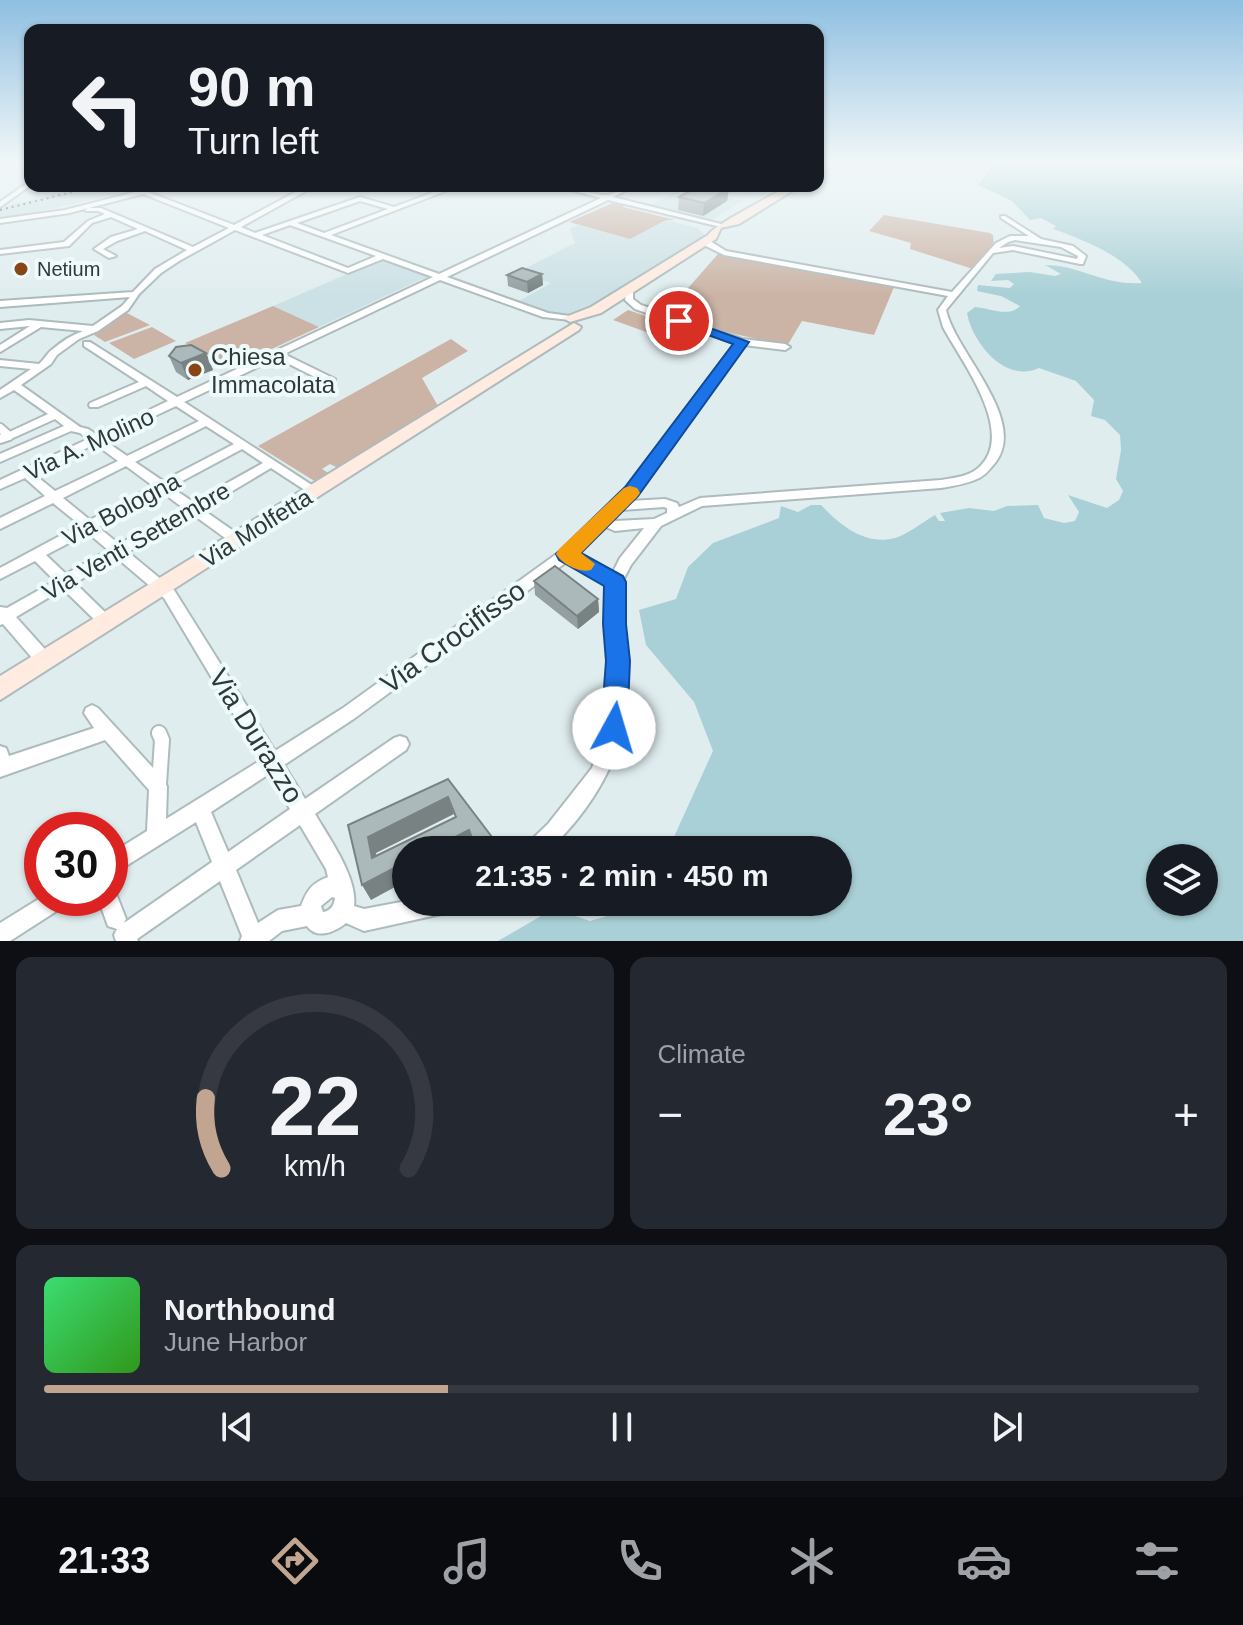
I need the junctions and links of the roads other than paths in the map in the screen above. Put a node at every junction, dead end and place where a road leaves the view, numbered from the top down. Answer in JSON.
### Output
{"nodes":[{"id":1,"x":83,"y":207,"type":"edge"},
{"id":2,"x":178,"y":207,"type":"edge"},
{"id":3,"x":273,"y":207,"type":"edge"},
{"id":4,"x":337,"y":207,"type":"edge"},
{"id":5,"x":387,"y":207,"type":"edge"},
{"id":6,"x":400,"y":207,"type":"edge"},
{"id":7,"x":587,"y":207,"type":"edge"},
{"id":8,"x":641,"y":207,"type":"edge"},
{"id":9,"x":759,"y":207,"type":"edge"},
{"id":10,"x":394,"y":209,"type":"junction"},
{"id":11,"x":64,"y":212,"type":"junction"},
{"id":12,"x":111,"y":214,"type":"junction"},
{"id":13,"x":1003,"y":217,"type":"dead end"},
{"id":14,"x":0,"y":221,"type":"edge"},
{"id":15,"x":290,"y":223,"type":"junction"},
{"id":16,"x":234,"y":228,"type":"junction"},
{"id":17,"x":722,"y":228,"type":"junction"},
{"id":18,"x":145,"y":229,"type":"junction"},
{"id":19,"x":255,"y":235,"type":"junction"},
{"id":20,"x":325,"y":235,"type":"junction"},
{"id":21,"x":1040,"y":241,"type":"junction"},
{"id":22,"x":707,"y":243,"type":"junction"},
{"id":23,"x":193,"y":250,"type":"junction"},
{"id":24,"x":994,"y":251,"type":"junction"},
{"id":25,"x":0,"y":252,"type":"edge"},
{"id":26,"x":112,"y":256,"type":"dead end"},
{"id":27,"x":383,"y":256,"type":"junction"},
{"id":28,"x":441,"y":277,"type":"junction"},
{"id":29,"x":630,"y":293,"type":"junction"},
{"id":30,"x":135,"y":294,"type":"junction"},
{"id":31,"x":954,"y":295,"type":"junction"},
{"id":32,"x":39,"y":301,"type":"junction"},
{"id":33,"x":0,"y":304,"type":"edge"},
{"id":34,"x":611,"y":305,"type":"junction"},
{"id":35,"x":570,"y":322,"type":"junction"},
{"id":36,"x":39,"y":324,"type":"junction"},
{"id":37,"x":16,"y":325,"type":"junction"},
{"id":38,"x":0,"y":326,"type":"edge"},
{"id":39,"x":95,"y":329,"type":"junction"},
{"id":40,"x":87,"y":344,"type":"junction"},
{"id":41,"x":740,"y":344,"type":"junction"},
{"id":42,"x":785,"y":347,"type":"dead end"},
{"id":43,"x":0,"y":349,"type":"edge"},
{"id":44,"x":278,"y":355,"type":"junction"},
{"id":45,"x":0,"y":363,"type":"edge"},
{"id":46,"x":45,"y":364,"type":"junction"},
{"id":47,"x":144,"y":381,"type":"junction"},
{"id":48,"x":331,"y":381,"type":"dead end"},
{"id":49,"x":6,"y":391,"type":"edge"},
{"id":50,"x":178,"y":402,"type":"junction"},
{"id":51,"x":94,"y":403,"type":"dead end"},
{"id":52,"x":56,"y":415,"type":"junction"},
{"id":53,"x":207,"y":421,"type":"junction"},
{"id":54,"x":72,"y":426,"type":"junction"},
{"id":55,"x":3,"y":434,"type":"edge"},
{"id":56,"x":97,"y":440,"type":"junction"},
{"id":57,"x":242,"y":444,"type":"junction"},
{"id":58,"x":20,"y":449,"type":"junction"},
{"id":59,"x":0,"y":458,"type":"edge"},
{"id":60,"x":127,"y":461,"type":"junction"},
{"id":61,"x":271,"y":463,"type":"junction"},
{"id":62,"x":40,"y":467,"type":"junction"},
{"id":63,"x":26,"y":473,"type":"junction"},
{"id":64,"x":0,"y":485,"type":"edge"},
{"id":65,"x":162,"y":487,"type":"junction"},
{"id":66,"x":315,"y":491,"type":"junction"},
{"id":67,"x":631,"y":492,"type":"junction"},
{"id":68,"x":55,"y":497,"type":"junction"},
{"id":69,"x":643,"y":504,"type":"junction"},
{"id":70,"x":618,"y":506,"type":"junction"},
{"id":71,"x":193,"y":508,"type":"junction"},
{"id":72,"x":673,"y":513,"type":"junction"},
{"id":73,"x":604,"y":521,"type":"junction"},
{"id":74,"x":656,"y":523,"type":"junction"},
{"id":75,"x":0,"y":524,"type":"edge"},
{"id":76,"x":89,"y":526,"type":"junction"},
{"id":77,"x":237,"y":540,"type":"junction"},
{"id":78,"x":118,"y":551,"type":"junction"},
{"id":79,"x":567,"y":554,"type":"junction"},
{"id":80,"x":37,"y":555,"type":"junction"},
{"id":81,"x":0,"y":574,"type":"edge"},
{"id":82,"x":64,"y":582,"type":"junction"},
{"id":83,"x":615,"y":582,"type":"junction"},
{"id":84,"x":161,"y":588,"type":"junction"},
{"id":85,"x":2,"y":615,"type":"edge"},
{"id":86,"x":106,"y":622,"type":"junction"},
{"id":87,"x":45,"y":661,"type":"junction"},
{"id":88,"x":0,"y":689,"type":"edge"},
{"id":89,"x":92,"y":713,"type":"dead end"},
{"id":90,"x":108,"y":731,"type":"junction"},
{"id":91,"x":159,"y":733,"type":"dead end"},
{"id":92,"x":400,"y":744,"type":"dead end"},
{"id":93,"x":273,"y":763,"type":"junction"},
{"id":94,"x":0,"y":768,"type":"edge"},
{"id":95,"x":158,"y":787,"type":"junction"},
{"id":96,"x":200,"y":808,"type":"junction"},
{"id":97,"x":303,"y":812,"type":"junction"},
{"id":98,"x":550,"y":836,"type":"edge"},
{"id":99,"x":156,"y":837,"type":"junction"},
{"id":100,"x":128,"y":855,"type":"edge"},
{"id":101,"x":224,"y":867,"type":"junction"},
{"id":102,"x":342,"y":889,"type":"junction"},
{"id":103,"x":342,"y":911,"type":"junction"},
{"id":104,"x":311,"y":915,"type":"junction"},
{"id":105,"x":392,"y":915,"type":"edge"},
{"id":106,"x":30,"y":916,"type":"edge"},
{"id":107,"x":114,"y":916,"type":"edge"},
{"id":108,"x":115,"y":919,"type":"dead end"},
{"id":109,"x":0,"y":935,"type":"edge"},
{"id":110,"x":252,"y":940,"type":"edge"},
{"id":111,"x":127,"y":941,"type":"edge"}],
"edges":[{"from":1,"to":11,"type":"street"},
{"from":2,"to":16,"type":"street"},
{"from":3,"to":16,"type":"street"},
{"from":4,"to":15,"type":"street"},
{"from":5,"to":10,"type":"street"},
{"from":6,"to":10,"type":"street"},
{"from":7,"to":28,"type":"street","name":"Via A. Molino"},
{"from":8,"to":17,"type":"street"},
{"from":9,"to":17,"type":"main road"},
{"from":10,"to":20,"type":"street"},
{"from":11,"to":12,"type":"street"},
{"from":11,"to":14,"type":"street"},
{"from":12,"to":18,"type":"street"},
{"from":12,"to":25,"type":"street"},
{"from":13,"to":21,"type":"street"},
{"from":15,"to":19,"type":"street"},
{"from":15,"to":20,"type":"street"},
{"from":16,"to":19,"type":"street"},
{"from":16,"to":23,"type":"street"},
{"from":17,"to":22,"type":"main road"},
{"from":17,"to":35,"type":"main road"},
{"from":18,"to":23,"type":"street"},
{"from":18,"to":26,"type":"street"},
{"from":19,"to":27,"type":"street"},
{"from":20,"to":27,"type":"street"},
{"from":21,"to":24,"type":"street"},
{"from":21,"to":24,"type":"street"},
{"from":22,"to":29,"type":"main road"},
{"from":22,"to":31,"type":"street"},
{"from":23,"to":30,"type":"street"},
{"from":24,"to":31,"type":"street"},
{"from":27,"to":28,"type":"street"},
{"from":28,"to":35,"type":"street"},
{"from":28,"to":44,"type":"street","name":"Via A. Molino"},
{"from":29,"to":34,"type":"main road"},
{"from":29,"to":41,"type":"street"},
{"from":30,"to":32,"type":"street"},
{"from":30,"to":39,"type":"street"},
{"from":31,"to":72,"type":"street"},
{"from":32,"to":33,"type":"street"},
{"from":32,"to":37,"type":"street"},
{"from":34,"to":35,"type":"main road"},
{"from":34,"to":41,"type":"street"},
{"from":35,"to":66,"type":"main road","name":"Via Molfetta"},
{"from":36,"to":37,"type":"street"},
{"from":36,"to":39,"type":"street"},
{"from":36,"to":43,"type":"street"},
{"from":37,"to":38,"type":"street"},
{"from":39,"to":40,"type":"street"},
{"from":39,"to":46,"type":"street"},
{"from":40,"to":46,"type":"street"},
{"from":40,"to":47,"type":"street"},
{"from":41,"to":42,"type":"street"},
{"from":41,"to":67,"type":"street","name":"Via Crocifisso"},
{"from":44,"to":48,"type":"street"},
{"from":44,"to":50,"type":"street","name":"Via A. Molino"},
{"from":45,"to":46,"type":"street"},
{"from":46,"to":49,"type":"street"},
{"from":47,"to":50,"type":"street"},
{"from":47,"to":51,"type":"street"},
{"from":49,"to":52,"type":"street"},
{"from":50,"to":53,"type":"street"},
{"from":50,"to":56,"type":"street","name":"Via A. Molino"},
{"from":52,"to":54,"type":"street"},
{"from":52,"to":55,"type":"street"},
{"from":53,"to":57,"type":"street"},
{"from":53,"to":60,"type":"street"},
{"from":54,"to":56,"type":"street"},
{"from":54,"to":58,"type":"street"},
{"from":56,"to":60,"type":"street"},
{"from":56,"to":62,"type":"street","name":"Via A. Molino"},
{"from":57,"to":61,"type":"street"},
{"from":57,"to":65,"type":"street","name":"Via Bologna"},
{"from":58,"to":59,"type":"street"},
{"from":58,"to":62,"type":"street"},
{"from":60,"to":65,"type":"street"},
{"from":60,"to":68,"type":"street"},
{"from":61,"to":66,"type":"street"},
{"from":61,"to":71,"type":"street","name":"Via Venti Settembre"},
{"from":62,"to":63,"type":"street","name":"Via A. Molino"},
{"from":63,"to":64,"type":"street","name":"Via A. Molino"},
{"from":63,"to":68,"type":"street","name":"Via Durazzo"},
{"from":65,"to":71,"type":"street"},
{"from":65,"to":76,"type":"street","name":"Via Bologna"},
{"from":66,"to":77,"type":"main road","name":"Via Molfetta"},
{"from":67,"to":69,"type":"street"},
{"from":67,"to":70,"type":"street","name":"Via Crocifisso"},
{"from":68,"to":75,"type":"street"},
{"from":68,"to":76,"type":"street","name":"Via Durazzo"},
{"from":69,"to":70,"type":"street"},
{"from":69,"to":72,"type":"street"},
{"from":70,"to":73,"type":"street","name":"Via Crocifisso"},
{"from":71,"to":77,"type":"street"},
{"from":71,"to":78,"type":"street","name":"Via Venti Settembre"},
{"from":72,"to":74,"type":"street"},
{"from":73,"to":74,"type":"street"},
{"from":73,"to":79,"type":"street","name":"Via Crocifisso"},
{"from":74,"to":83,"type":"street"},
{"from":76,"to":78,"type":"street","name":"Via Durazzo"},
{"from":76,"to":80,"type":"street","name":"Via Bologna"},
{"from":77,"to":84,"type":"main road","name":"Via Molfetta"},
{"from":78,"to":82,"type":"street","name":"Via Venti Settembre"},
{"from":78,"to":84,"type":"street","name":"Via Durazzo"},
{"from":79,"to":83,"type":"street"},
{"from":79,"to":93,"type":"street","name":"Via Crocifisso"},
{"from":80,"to":81,"type":"street","name":"Via Bologna"},
{"from":80,"to":82,"type":"street"},
{"from":82,"to":85,"type":"street","name":"Via Venti Settembre"},
{"from":82,"to":86,"type":"street"},
{"from":83,"to":98,"type":"street"},
{"from":84,"to":86,"type":"main road","name":"Via Molfetta"},
{"from":84,"to":93,"type":"street","name":"Via Durazzo"},
{"from":85,"to":87,"type":"street"},
{"from":86,"to":87,"type":"main road","name":"Via Molfetta"},
{"from":87,"to":88,"type":"main road","name":"Via Molfetta"},
{"from":89,"to":90,"type":"street"},
{"from":90,"to":94,"type":"street"},
{"from":90,"to":95,"type":"street"},
{"from":91,"to":95,"type":"street"},
{"from":92,"to":97,"type":"street"},
{"from":93,"to":96,"type":"street","name":"Via Crocifisso"},
{"from":93,"to":97,"type":"street","name":"Via Durazzo"},
{"from":95,"to":99,"type":"street"},
{"from":96,"to":99,"type":"street","name":"Via Crocifisso"},
{"from":96,"to":101,"type":"street"},
{"from":97,"to":101,"type":"street"},
{"from":97,"to":102,"type":"street","name":"Via Durazzo"},
{"from":99,"to":100,"type":"street","name":"Via Crocifisso"},
{"from":101,"to":110,"type":"street"},
{"from":101,"to":111,"type":"street"},
{"from":102,"to":103,"type":"street"},
{"from":102,"to":104,"type":"street"},
{"from":103,"to":104,"type":"street"},
{"from":103,"to":105,"type":"street"},
{"from":104,"to":110,"type":"street"},
{"from":106,"to":109,"type":"street"},
{"from":107,"to":108,"type":"street"}]}
